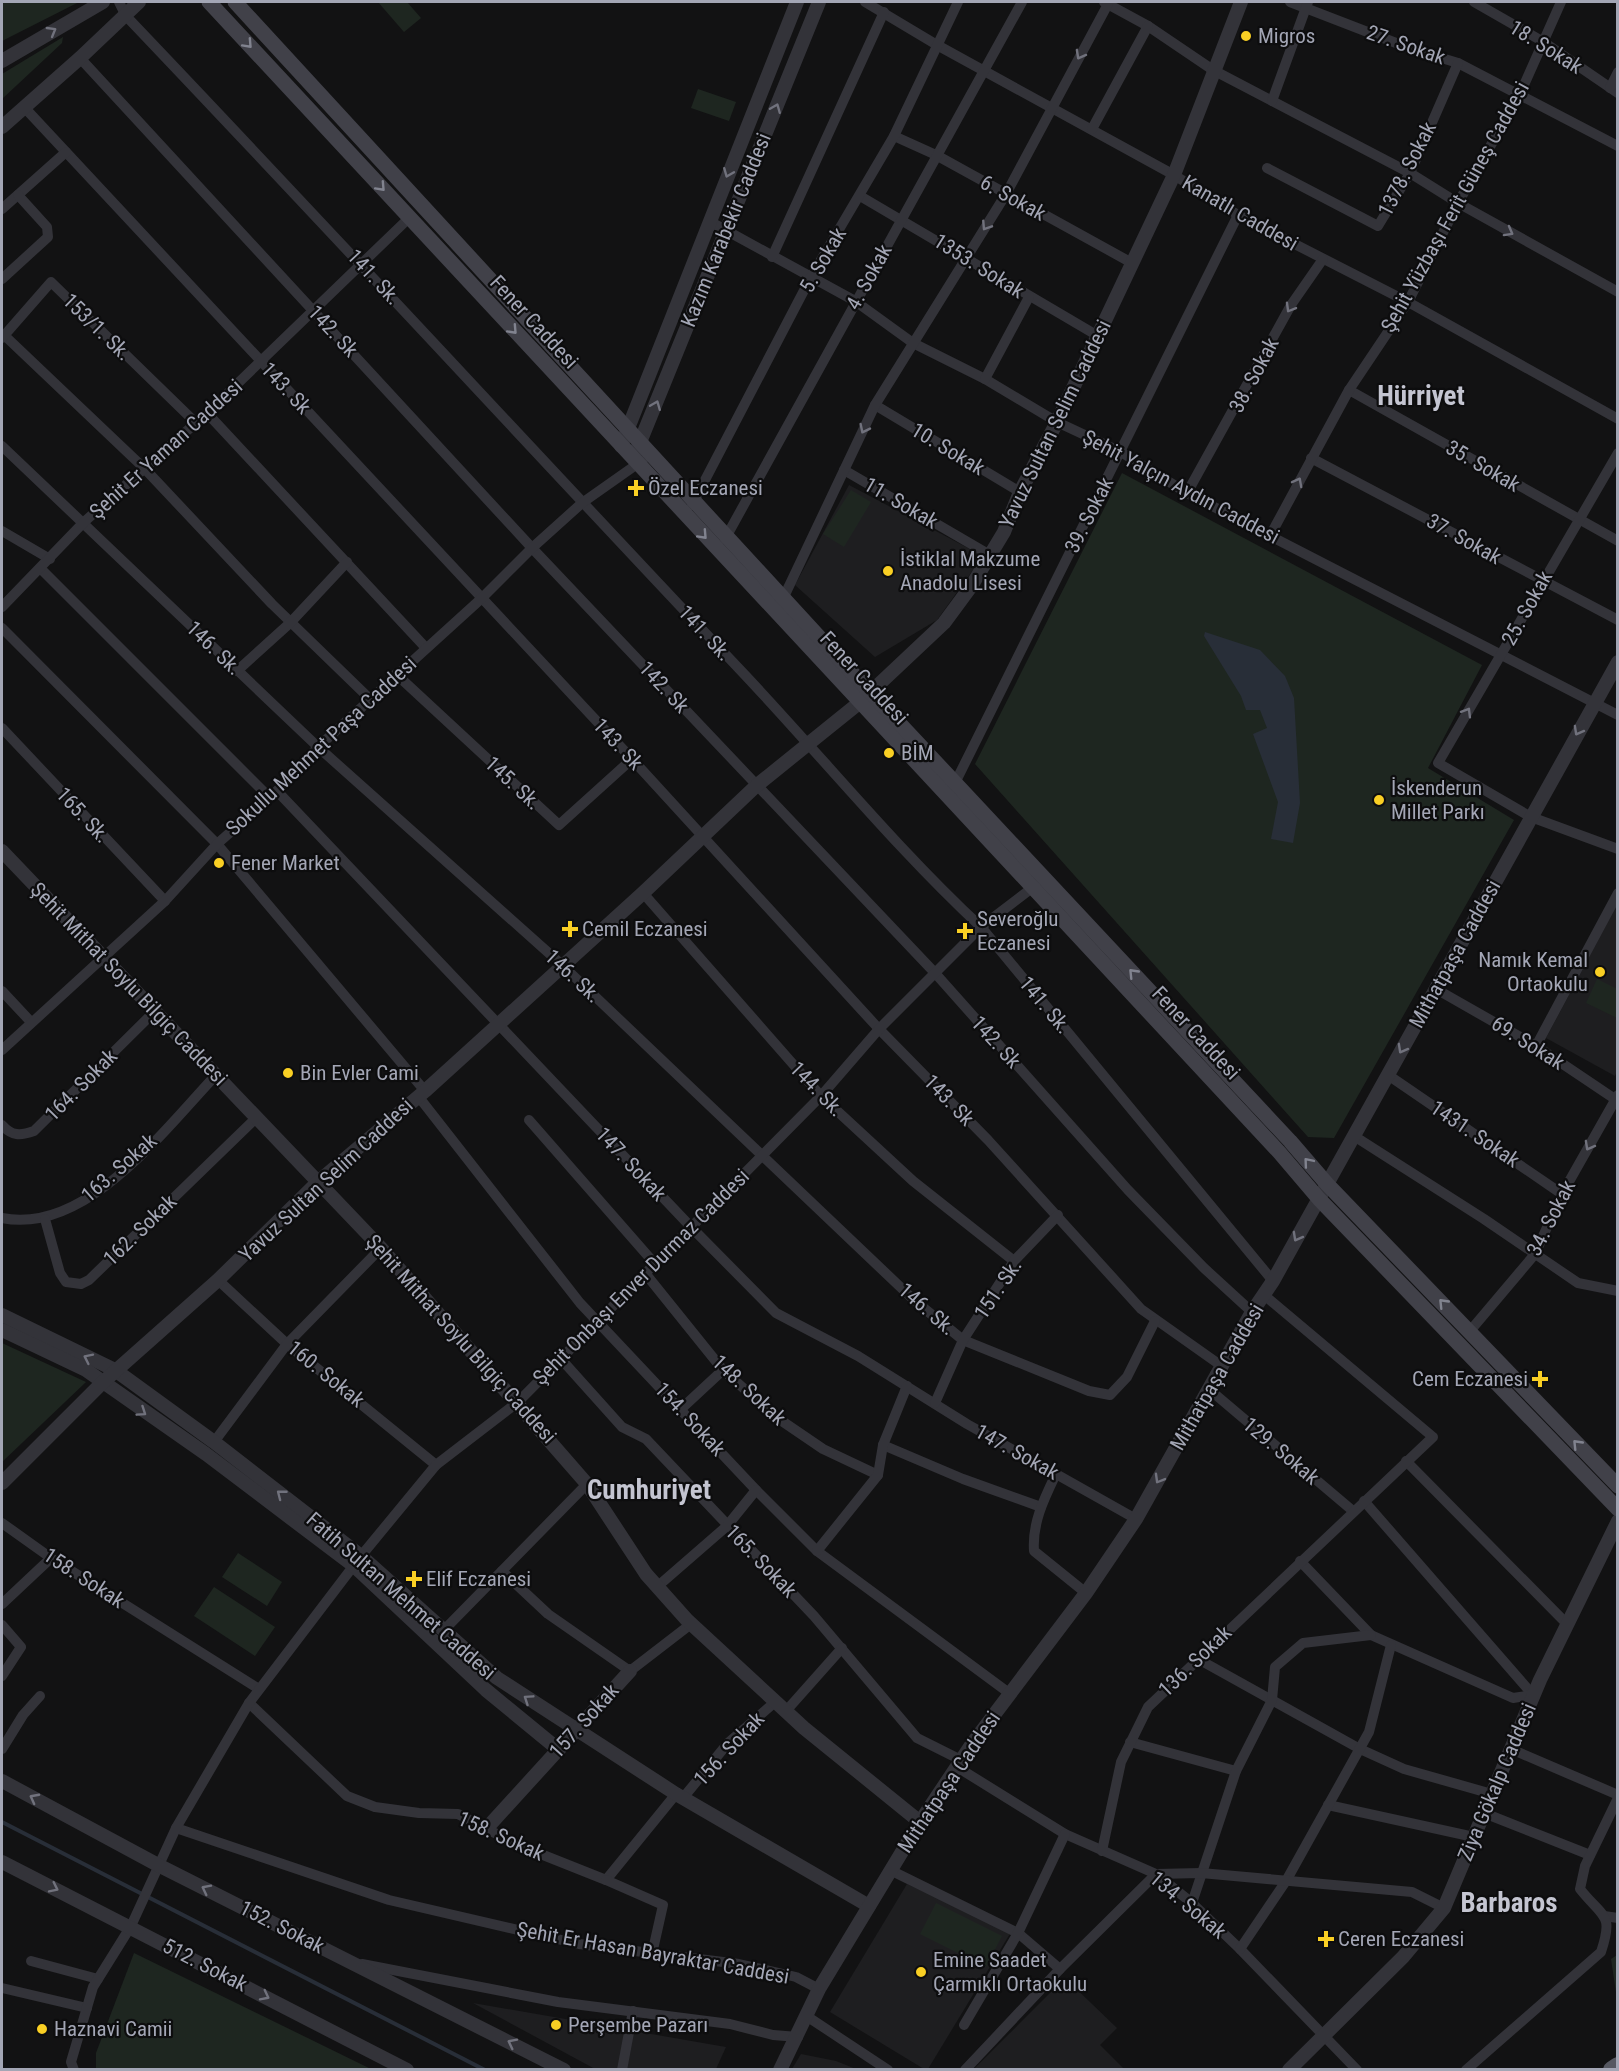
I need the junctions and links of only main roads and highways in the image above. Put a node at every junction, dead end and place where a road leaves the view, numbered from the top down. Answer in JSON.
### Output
{"nodes":[{"id":1,"x":208,"y":2,"type":"edge"},
{"id":2,"x":235,"y":2,"type":"edge"},
{"id":3,"x":864,"y":698,"type":"junction"},
{"id":4,"x":1617,"y":1486,"type":"edge"},
{"id":5,"x":1617,"y":1509,"type":"edge"},
{"id":6,"x":1617,"y":2066,"type":"edge"},
{"id":7,"x":1612,"y":2070,"type":"edge"}],
"edges":[{"from":1,"to":3,"type":"main road","name":"Fener Caddesi","one_way":true},
{"from":2,"to":3,"type":"main road","name":"Fener Caddesi"},
{"from":4,"to":3,"type":"main road","name":"Fener Caddesi","one_way":true},
{"from":3,"to":5,"type":"main road","name":"Fener Caddesi"},
{"from":6,"to":7,"type":"highway"}]}
